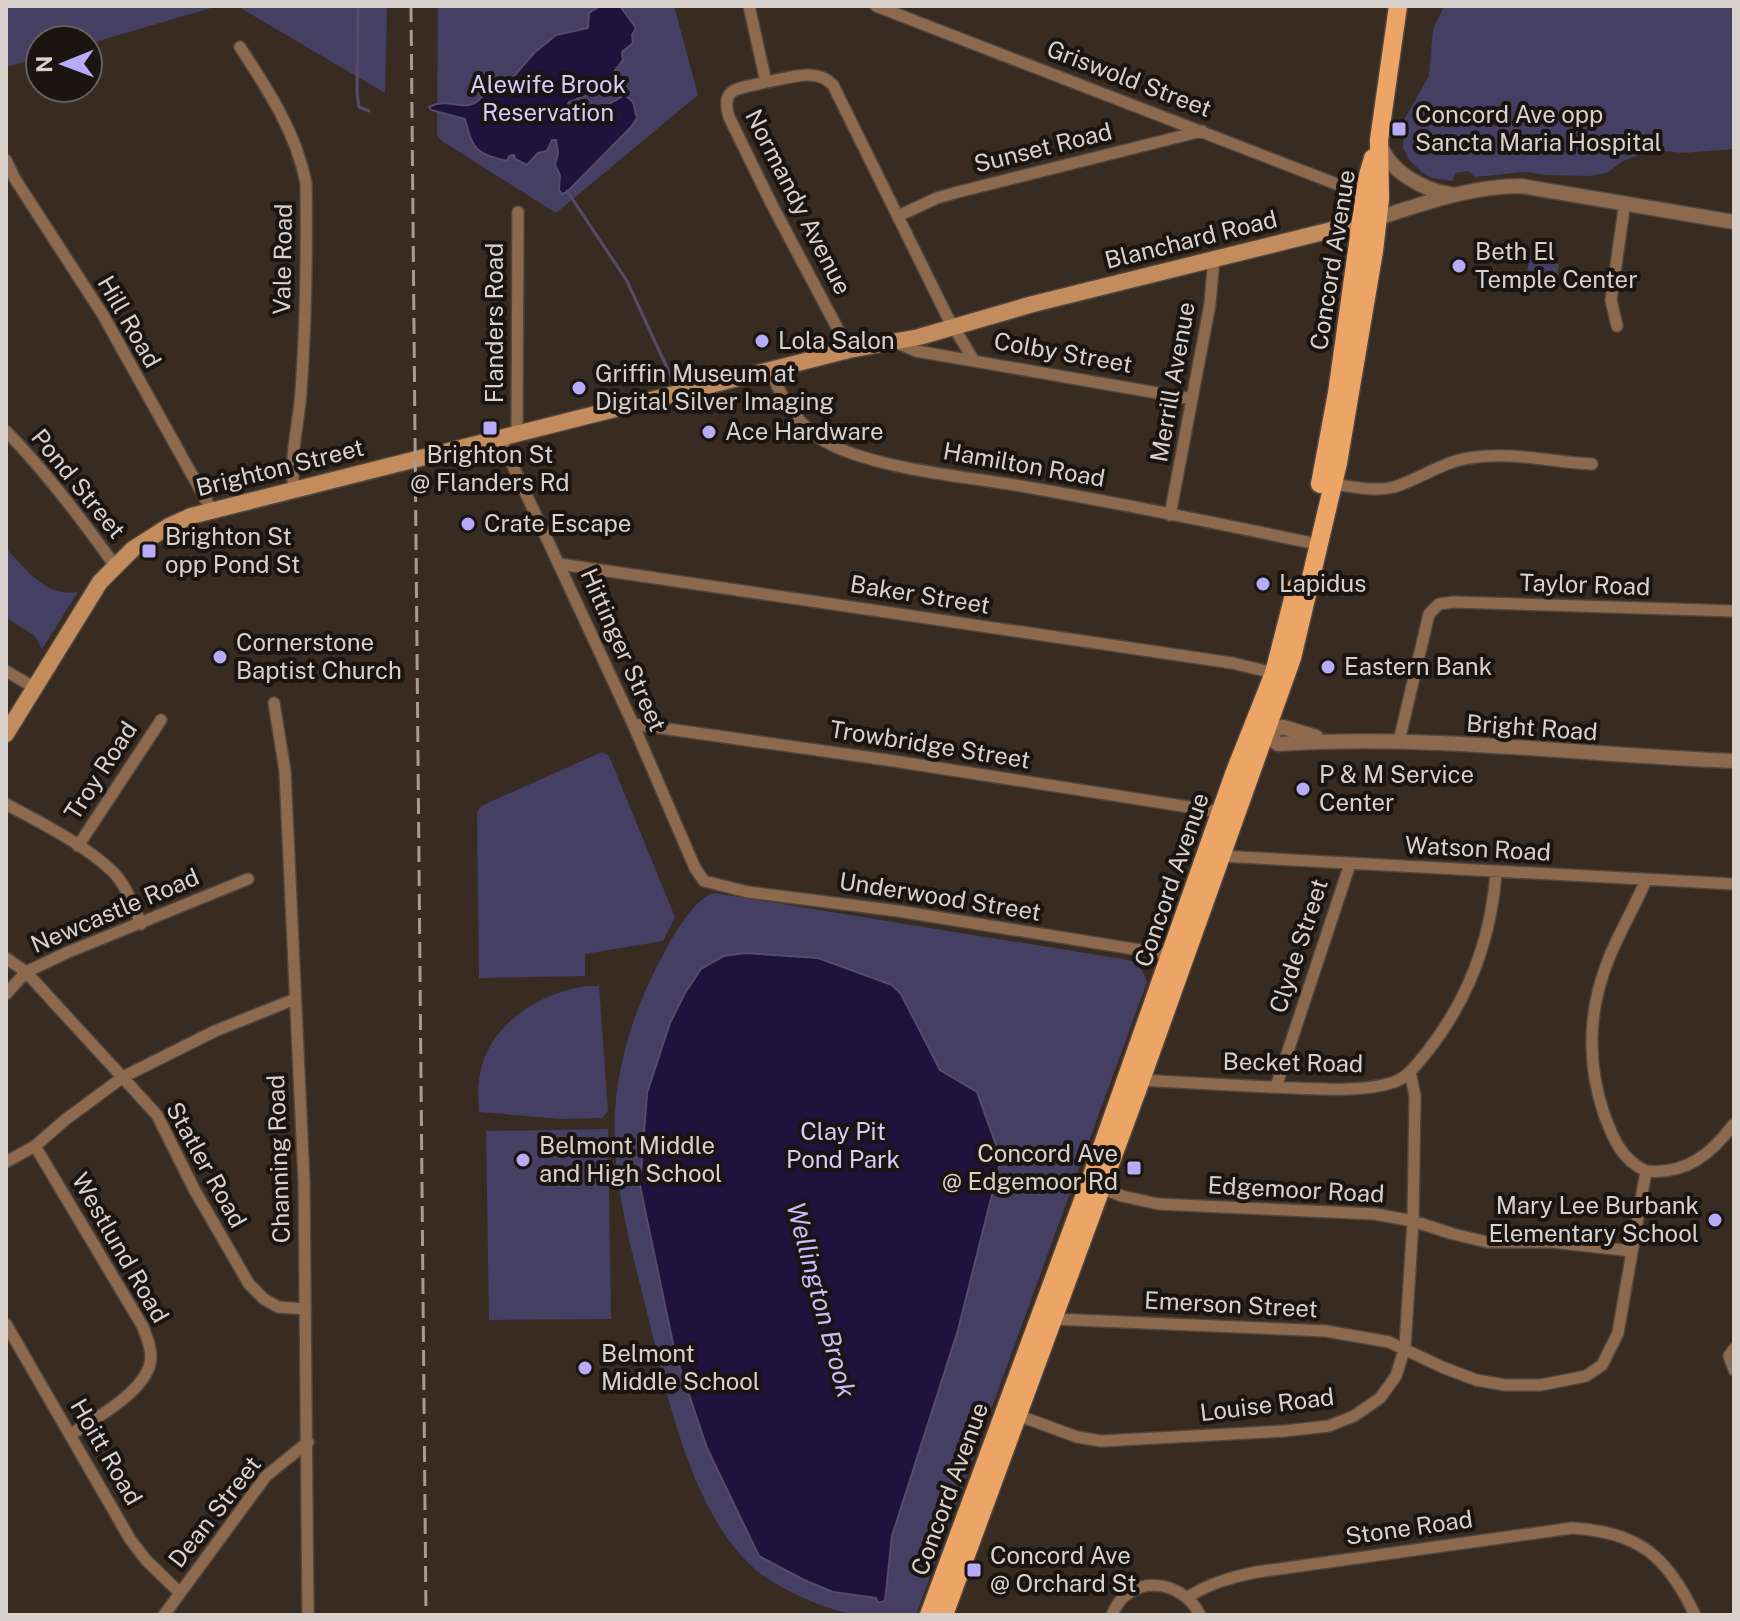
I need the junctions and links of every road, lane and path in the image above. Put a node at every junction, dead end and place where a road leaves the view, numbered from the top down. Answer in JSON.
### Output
{"nodes":[{"id":1,"x":749,"y":6,"type":"edge"},
{"id":2,"x":876,"y":6,"type":"edge"},
{"id":3,"x":1398,"y":6,"type":"edge"},
{"id":4,"x":240,"y":47,"type":"dead end"},
{"id":5,"x":766,"y":82,"type":"junction"},
{"id":6,"x":1202,"y":131,"type":"junction"},
{"id":7,"x":1379,"y":140,"type":"junction"},
{"id":8,"x":6,"y":160,"type":"edge"},
{"id":9,"x":1365,"y":195,"type":"junction"},
{"id":10,"x":1454,"y":195,"type":"junction"},
{"id":11,"x":1625,"y":202,"type":"junction"},
{"id":12,"x":518,"y":212,"type":"dead end"},
{"id":13,"x":898,"y":216,"type":"junction"},
{"id":14,"x":1370,"y":220,"type":"junction"},
{"id":15,"x":1734,"y":222,"type":"edge"},
{"id":16,"x":1214,"y":257,"type":"junction"},
{"id":17,"x":1617,"y":326,"type":"dead end"},
{"id":18,"x":952,"y":327,"type":"junction"},
{"id":19,"x":894,"y":342,"type":"junction"},
{"id":20,"x":849,"y":350,"type":"junction"},
{"id":21,"x":973,"y":359,"type":"junction"},
{"id":22,"x":770,"y":369,"type":"junction"},
{"id":23,"x":664,"y":396,"type":"joint"},
{"id":24,"x":1192,"y":399,"type":"junction"},
{"id":25,"x":6,"y":431,"type":"edge"},
{"id":26,"x":517,"y":434,"type":"junction"},
{"id":27,"x":500,"y":438,"type":"junction"},
{"id":28,"x":1592,"y":464,"type":"dead end"},
{"id":29,"x":1333,"y":484,"type":"junction"},
{"id":30,"x":294,"y":489,"type":"junction"},
{"id":31,"x":211,"y":509,"type":"junction"},
{"id":32,"x":1170,"y":515,"type":"junction"},
{"id":33,"x":1307,"y":542,"type":"junction"},
{"id":34,"x":560,"y":564,"type":"junction"},
{"id":35,"x":115,"y":566,"type":"junction"},
{"id":36,"x":1734,"y":611,"type":"edge"},
{"id":37,"x":6,"y":671,"type":"edge"},
{"id":38,"x":1280,"y":676,"type":"junction"},
{"id":39,"x":35,"y":688,"type":"junction"},
{"id":40,"x":274,"y":703,"type":"dead end"},
{"id":41,"x":161,"y":720,"type":"dead end"},
{"id":42,"x":633,"y":724,"type":"junction"},
{"id":43,"x":1258,"y":732,"type":"junction"},
{"id":44,"x":6,"y":734,"type":"edge"},
{"id":45,"x":1399,"y":741,"type":"junction"},
{"id":46,"x":1734,"y":761,"type":"edge"},
{"id":47,"x":6,"y":804,"type":"edge"},
{"id":48,"x":1228,"y":813,"type":"junction"},
{"id":49,"x":78,"y":846,"type":"junction"},
{"id":50,"x":1213,"y":856,"type":"junction"},
{"id":51,"x":1350,"y":864,"type":"junction"},
{"id":52,"x":1496,"y":873,"type":"junction"},
{"id":53,"x":248,"y":879,"type":"dead end"},
{"id":54,"x":1646,"y":880,"type":"junction"},
{"id":55,"x":704,"y":881,"type":"joint"},
{"id":56,"x":1734,"y":884,"type":"edge"},
{"id":57,"x":141,"y":924,"type":"junction"},
{"id":58,"x":1177,"y":957,"type":"junction"},
{"id":59,"x":6,"y":958,"type":"edge"},
{"id":60,"x":26,"y":972,"type":"junction"},
{"id":61,"x":6,"y":994,"type":"edge"},
{"id":62,"x":295,"y":999,"type":"junction"},
{"id":63,"x":1410,"y":1072,"type":"junction"},
{"id":64,"x":123,"y":1077,"type":"junction"},
{"id":65,"x":1134,"y":1079,"type":"junction"},
{"id":66,"x":1276,"y":1087,"type":"junction"},
{"id":67,"x":1734,"y":1124,"type":"edge"},
{"id":68,"x":35,"y":1146,"type":"junction"},
{"id":69,"x":6,"y":1162,"type":"edge"},
{"id":70,"x":1646,"y":1171,"type":"junction"},
{"id":71,"x":1095,"y":1186,"type":"junction"},
{"id":72,"x":1413,"y":1221,"type":"junction"},
{"id":73,"x":1632,"y":1251,"type":"junction"},
{"id":74,"x":305,"y":1309,"type":"junction"},
{"id":75,"x":1046,"y":1318,"type":"junction"},
{"id":76,"x":6,"y":1324,"type":"edge"},
{"id":77,"x":1405,"y":1347,"type":"junction"},
{"id":78,"x":1734,"y":1349,"type":"edge"},
{"id":79,"x":1734,"y":1370,"type":"edge"},
{"id":80,"x":1011,"y":1413,"type":"junction"},
{"id":81,"x":70,"y":1435,"type":"junction"},
{"id":82,"x":308,"y":1442,"type":"junction"},
{"id":83,"x":180,"y":1593,"type":"junction"},
{"id":84,"x":1188,"y":1597,"type":"junction"},
{"id":85,"x":164,"y":1615,"type":"edge"},
{"id":86,"x":308,"y":1615,"type":"edge"},
{"id":87,"x":929,"y":1615,"type":"edge"},
{"id":88,"x":944,"y":1615,"type":"edge"},
{"id":89,"x":1112,"y":1615,"type":"edge"},
{"id":90,"x":1200,"y":1615,"type":"edge"},
{"id":91,"x":1695,"y":1615,"type":"edge"}],
"edges":[{"from":1,"to":5,"type":"street","name":"Normandy Avenue"},
{"from":2,"to":6,"type":"street","name":"Griswold Street"},
{"from":3,"to":7,"type":"main road","name":"Concord Avenue"},
{"from":4,"to":30,"type":"street","name":"Vale Road"},
{"from":5,"to":13,"type":"street","name":"Colby Street"},
{"from":5,"to":20,"type":"street","name":"Normandy Avenue"},
{"from":6,"to":9,"type":"street","name":"Griswold Street"},
{"from":6,"to":13,"type":"street","name":"Sunset Road"},
{"from":7,"to":9,"type":"main road","name":"Concord Avenue"},
{"from":7,"to":10,"type":"street"},
{"from":7,"to":14,"type":"main road","name":"Concord Avenue"},
{"from":8,"to":31,"type":"street","name":"Hill Road"},
{"from":9,"to":14,"type":"main road","name":"Concord Avenue"},
{"from":10,"to":11,"type":"street","name":"Blanchard Road"},
{"from":10,"to":14,"type":"street","name":"Blanchard Road"},
{"from":11,"to":15,"type":"street","name":"Blanchard Road"},
{"from":11,"to":17,"type":"street"},
{"from":12,"to":26,"type":"street","name":"Flanders Road"},
{"from":13,"to":18,"type":"street","name":"Colby Street"},
{"from":14,"to":16,"type":"main road","name":"Blanchard Road"},
{"from":14,"to":29,"type":"main road","name":"Concord Avenue"},
{"from":14,"to":33,"type":"main road","name":"Concord Avenue"},
{"from":16,"to":18,"type":"main road","name":"Blanchard Road"},
{"from":16,"to":24,"type":"street","name":"Merrill Avenue"},
{"from":18,"to":19,"type":"main road","name":"Blanchard Road"},
{"from":18,"to":21,"type":"street","name":"Colby Street"},
{"from":19,"to":20,"type":"main road","name":"Blanchard Road"},
{"from":19,"to":21,"type":"street","name":"Colby Street"},
{"from":20,"to":22,"type":"main road","name":"Blanchard Road"},
{"from":21,"to":24,"type":"street","name":"Colby Street"},
{"from":22,"to":23,"type":"main road","name":"Blanchard Road"},
{"from":22,"to":32,"type":"street","name":"Hamilton Road"},
{"from":23,"to":26,"type":"main road","name":"Brighton Street"},
{"from":24,"to":32,"type":"street","name":"Merrill Avenue"},
{"from":25,"to":35,"type":"street","name":"Pond Street"},
{"from":26,"to":27,"type":"main road","name":"Brighton Street"},
{"from":27,"to":30,"type":"main road","name":"Brighton Street"},
{"from":27,"to":34,"type":"street","name":"Hittinger Street"},
{"from":28,"to":29,"type":"street"},
{"from":29,"to":38,"type":"main road","name":"Concord Avenue"},
{"from":30,"to":31,"type":"main road","name":"Brighton Street"},
{"from":31,"to":35,"type":"main road","name":"Brighton Street"},
{"from":32,"to":33,"type":"street","name":"Hamilton Road"},
{"from":33,"to":38,"type":"main road","name":"Concord Avenue"},
{"from":34,"to":38,"type":"street","name":"Baker Street"},
{"from":34,"to":42,"type":"street","name":"Hittinger Street"},
{"from":35,"to":39,"type":"main road","name":"Brighton Street"},
{"from":36,"to":45,"type":"street","name":"Taylor Road"},
{"from":37,"to":39,"type":"street"},
{"from":38,"to":43,"type":"main road","name":"Concord Avenue"},
{"from":39,"to":44,"type":"main road","name":"Brighton Street"},
{"from":40,"to":62,"type":"street","name":"Channing Road"},
{"from":41,"to":49,"type":"street","name":"Troy Road"},
{"from":42,"to":48,"type":"street","name":"Trowbridge Street"},
{"from":42,"to":55,"type":"street","name":"Hittinger Street"},
{"from":43,"to":45,"type":"street","name":"Bright Road"},
{"from":43,"to":48,"type":"main road","name":"Concord Avenue"},
{"from":45,"to":46,"type":"street","name":"Bright Road"},
{"from":47,"to":49,"type":"street"},
{"from":48,"to":50,"type":"main road","name":"Concord Avenue"},
{"from":49,"to":57,"type":"street"},
{"from":50,"to":51,"type":"street","name":"Watson Road"},
{"from":50,"to":58,"type":"main road","name":"Concord Avenue"},
{"from":51,"to":52,"type":"street","name":"Watson Road"},
{"from":51,"to":66,"type":"street","name":"Clyde Street"},
{"from":52,"to":54,"type":"street","name":"Watson Road"},
{"from":52,"to":63,"type":"street","name":"Becket Road"},
{"from":53,"to":57,"type":"street","name":"Newcastle Road"},
{"from":54,"to":56,"type":"street","name":"Watson Road"},
{"from":54,"to":70,"type":"street"},
{"from":55,"to":58,"type":"street","name":"Underwood Street"},
{"from":57,"to":60,"type":"street","name":"Newcastle Road"},
{"from":58,"to":65,"type":"main road","name":"Concord Avenue"},
{"from":59,"to":60,"type":"street","name":"Statler Road"},
{"from":60,"to":61,"type":"street","name":"Newcastle Road"},
{"from":60,"to":64,"type":"street","name":"Statler Road"},
{"from":62,"to":64,"type":"street"},
{"from":62,"to":74,"type":"street","name":"Channing Road"},
{"from":63,"to":66,"type":"street","name":"Becket Road"},
{"from":63,"to":72,"type":"street","name":"Louise Road"},
{"from":64,"to":68,"type":"street"},
{"from":64,"to":74,"type":"street","name":"Statler Road"},
{"from":65,"to":66,"type":"street","name":"Becket Road"},
{"from":65,"to":71,"type":"main road","name":"Concord Avenue"},
{"from":67,"to":70,"type":"street"},
{"from":68,"to":69,"type":"street"},
{"from":68,"to":81,"type":"street","name":"Westlund Road"},
{"from":70,"to":73,"type":"street","name":"Emerson Street"},
{"from":71,"to":72,"type":"street","name":"Edgemoor Road"},
{"from":71,"to":75,"type":"main road","name":"Concord Avenue"},
{"from":72,"to":73,"type":"street","name":"Edgemoor Road"},
{"from":72,"to":77,"type":"street","name":"Louise Road"},
{"from":73,"to":77,"type":"street","name":"Emerson Street"},
{"from":74,"to":82,"type":"street","name":"Channing Road"},
{"from":75,"to":77,"type":"street","name":"Emerson Street"},
{"from":75,"to":80,"type":"main road","name":"Concord Avenue"},
{"from":76,"to":81,"type":"street","name":"Hoitt Road"},
{"from":77,"to":80,"type":"street","name":"Louise Road"},
{"from":78,"to":79,"type":"street"},
{"from":80,"to":87,"type":"main road","name":"Concord Avenue"},
{"from":80,"to":88,"type":"main road","name":"Concord Avenue"},
{"from":81,"to":83,"type":"street","name":"Hoitt Road"},
{"from":82,"to":83,"type":"street","name":"Dean Street"},
{"from":82,"to":86,"type":"street","name":"Channing Road"},
{"from":83,"to":85,"type":"street","name":"Dean Street"},
{"from":84,"to":89,"type":"street"},
{"from":84,"to":90,"type":"street"},
{"from":84,"to":91,"type":"street","name":"Stone Road"}]}
